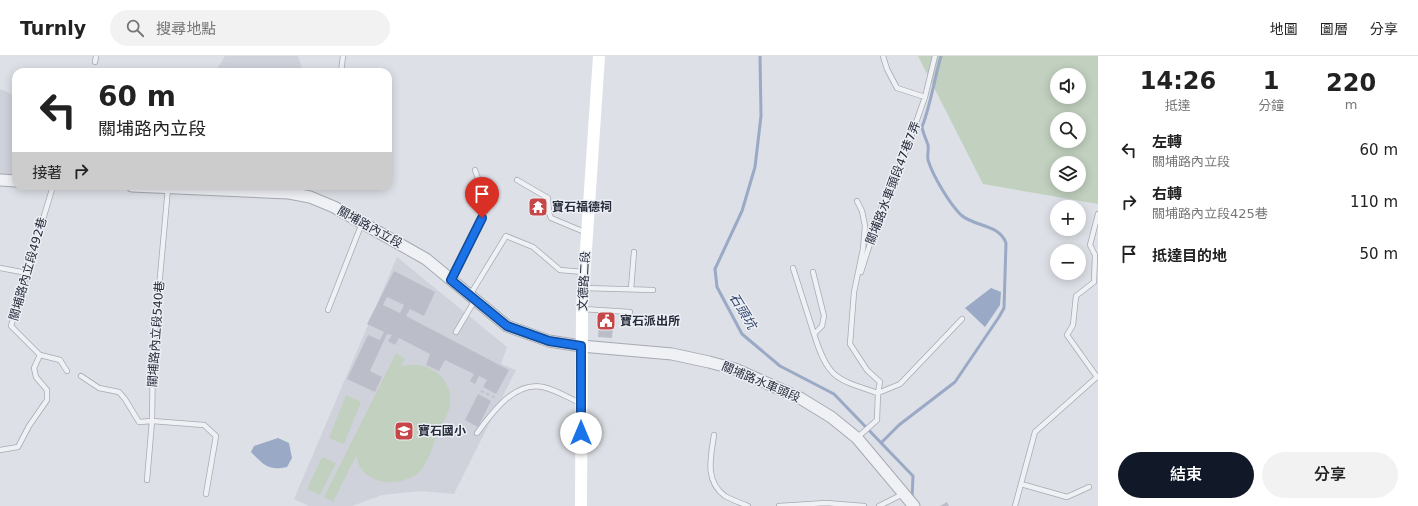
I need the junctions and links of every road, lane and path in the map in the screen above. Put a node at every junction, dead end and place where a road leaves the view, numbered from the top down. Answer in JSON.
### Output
{"nodes":[{"id":1,"x":96,"y":56,"type":"edge"},
{"id":2,"x":343,"y":56,"type":"edge"},
{"id":3,"x":599,"y":56,"type":"edge"},
{"id":4,"x":883,"y":56,"type":"edge"},
{"id":5,"x":935,"y":56,"type":"edge"},
{"id":6,"x":95,"y":62,"type":"dead end"},
{"id":7,"x":342,"y":68,"type":"edge"},
{"id":8,"x":925,"y":97,"type":"junction"},
{"id":9,"x":475,"y":170,"type":"dead end"},
{"id":10,"x":0,"y":180,"type":"edge"},
{"id":11,"x":517,"y":180,"type":"dead end"},
{"id":12,"x":12,"y":181,"type":"edge"},
{"id":13,"x":52,"y":190,"type":"edge"},
{"id":14,"x":168,"y":190,"type":"edge"},
{"id":15,"x":297,"y":190,"type":"edge"},
{"id":16,"x":857,"y":201,"type":"dead end"},
{"id":17,"x":1098,"y":214,"type":"edge"},
{"id":18,"x":362,"y":222,"type":"junction"},
{"id":19,"x":587,"y":233,"type":"junction"},
{"id":20,"x":634,"y":252,"type":"dead end"},
{"id":21,"x":0,"y":268,"type":"edge"},
{"id":22,"x":794,"y":268,"type":"dead end"},
{"id":23,"x":585,"y":272,"type":"junction"},
{"id":24,"x":813,"y":272,"type":"dead end"},
{"id":25,"x":27,"y":273,"type":"junction"},
{"id":26,"x":451,"y":280,"type":"junction"},
{"id":27,"x":584,"y":288,"type":"junction"},
{"id":28,"x":631,"y":289,"type":"junction"},
{"id":29,"x":653,"y":290,"type":"dead end"},
{"id":30,"x":854,"y":292,"type":"junction"},
{"id":31,"x":472,"y":298,"type":"junction"},
{"id":32,"x":582,"y":309,"type":"junction"},
{"id":33,"x":328,"y":310,"type":"dead end"},
{"id":34,"x":630,"y":312,"type":"dead end"},
{"id":35,"x":962,"y":319,"type":"dead end"},
{"id":36,"x":456,"y":332,"type":"dead end"},
{"id":37,"x":814,"y":334,"type":"junction"},
{"id":38,"x":581,"y":346,"type":"junction"},
{"id":39,"x":40,"y":355,"type":"junction"},
{"id":40,"x":67,"y":371,"type":"dead end"},
{"id":41,"x":80,"y":376,"type":"dead end"},
{"id":42,"x":481,"y":391,"type":"dead end"},
{"id":43,"x":878,"y":393,"type":"junction"},
{"id":44,"x":510,"y":397,"type":"junction"},
{"id":45,"x":580,"y":403,"type":"junction"},
{"id":46,"x":152,"y":421,"type":"junction"},
{"id":47,"x":477,"y":433,"type":"dead end"},
{"id":48,"x":714,"y":434,"type":"dead end"},
{"id":49,"x":857,"y":438,"type":"junction"},
{"id":50,"x":0,"y":450,"type":"edge"},
{"id":51,"x":147,"y":480,"type":"dead end"},
{"id":52,"x":1021,"y":484,"type":"junction"},
{"id":53,"x":1089,"y":487,"type":"dead end"},
{"id":54,"x":206,"y":494,"type":"dead end"},
{"id":55,"x":904,"y":494,"type":"junction"},
{"id":56,"x":581,"y":506,"type":"edge"},
{"id":57,"x":748,"y":506,"type":"edge"},
{"id":58,"x":779,"y":506,"type":"edge"},
{"id":59,"x":864,"y":506,"type":"edge"},
{"id":60,"x":879,"y":506,"type":"edge"},
{"id":61,"x":914,"y":506,"type":"edge"},
{"id":62,"x":1014,"y":506,"type":"edge"}],
"edges":[{"from":1,"to":6,"type":"lane"},
{"from":2,"to":7,"type":"lane"},
{"from":3,"to":19,"type":"main road","name":"文德路二段"},
{"from":4,"to":8,"type":"lane"},
{"from":5,"to":8,"type":"lane","name":"關埔路水車頭段47巷7弄"},
{"from":8,"to":30,"type":"lane","name":"關埔路水車頭段47巷7弄"},
{"from":9,"to":26,"type":"lane"},
{"from":10,"to":12,"type":"street"},
{"from":11,"to":19,"type":"lane"},
{"from":13,"to":25,"type":"lane","name":"關埔路內立段492巷"},
{"from":14,"to":46,"type":"lane","name":"關埔路內立段540巷"},
{"from":15,"to":18,"type":"street","name":"關埔路內立段"},
{"from":16,"to":30,"type":"lane"},
{"from":17,"to":52,"type":"lane"},
{"from":18,"to":26,"type":"street","name":"關埔路內立段"},
{"from":18,"to":33,"type":"lane"},
{"from":19,"to":23,"type":"main road","name":"文德路二段"},
{"from":20,"to":28,"type":"lane"},
{"from":21,"to":25,"type":"lane"},
{"from":22,"to":37,"type":"lane"},
{"from":23,"to":27,"type":"main road","name":"文德路二段"},
{"from":23,"to":31,"type":"lane"},
{"from":24,"to":37,"type":"lane"},
{"from":25,"to":39,"type":"lane","name":"關埔路內立段492巷"},
{"from":26,"to":31,"type":"street","name":"關埔路內立段"},
{"from":27,"to":28,"type":"lane"},
{"from":27,"to":32,"type":"main road","name":"文德路二段"},
{"from":28,"to":29,"type":"lane"},
{"from":30,"to":43,"type":"lane"},
{"from":31,"to":36,"type":"lane"},
{"from":31,"to":38,"type":"street","name":"關埔路內立段"},
{"from":32,"to":34,"type":"lane"},
{"from":32,"to":38,"type":"main road","name":"文德路二段"},
{"from":35,"to":43,"type":"lane"},
{"from":37,"to":43,"type":"lane"},
{"from":38,"to":45,"type":"main road","name":"文德路二段"},
{"from":38,"to":49,"type":"street","name":"關埔路水車頭段"},
{"from":39,"to":40,"type":"lane"},
{"from":39,"to":50,"type":"lane"},
{"from":41,"to":46,"type":"lane"},
{"from":42,"to":44,"type":"path"},
{"from":43,"to":49,"type":"lane"},
{"from":44,"to":45,"type":"lane"},
{"from":44,"to":47,"type":"lane"},
{"from":45,"to":56,"type":"main road","name":"文德路二段"},
{"from":46,"to":51,"type":"lane","name":"關埔路內立段540巷"},
{"from":46,"to":54,"type":"lane"},
{"from":48,"to":57,"type":"lane"},
{"from":49,"to":55,"type":"street","name":"關埔路水車頭段"},
{"from":52,"to":53,"type":"lane"},
{"from":52,"to":62,"type":"lane"},
{"from":55,"to":60,"type":"lane"},
{"from":55,"to":61,"type":"street","name":"關埔路水車頭段"},
{"from":58,"to":59,"type":"lane"}]}
